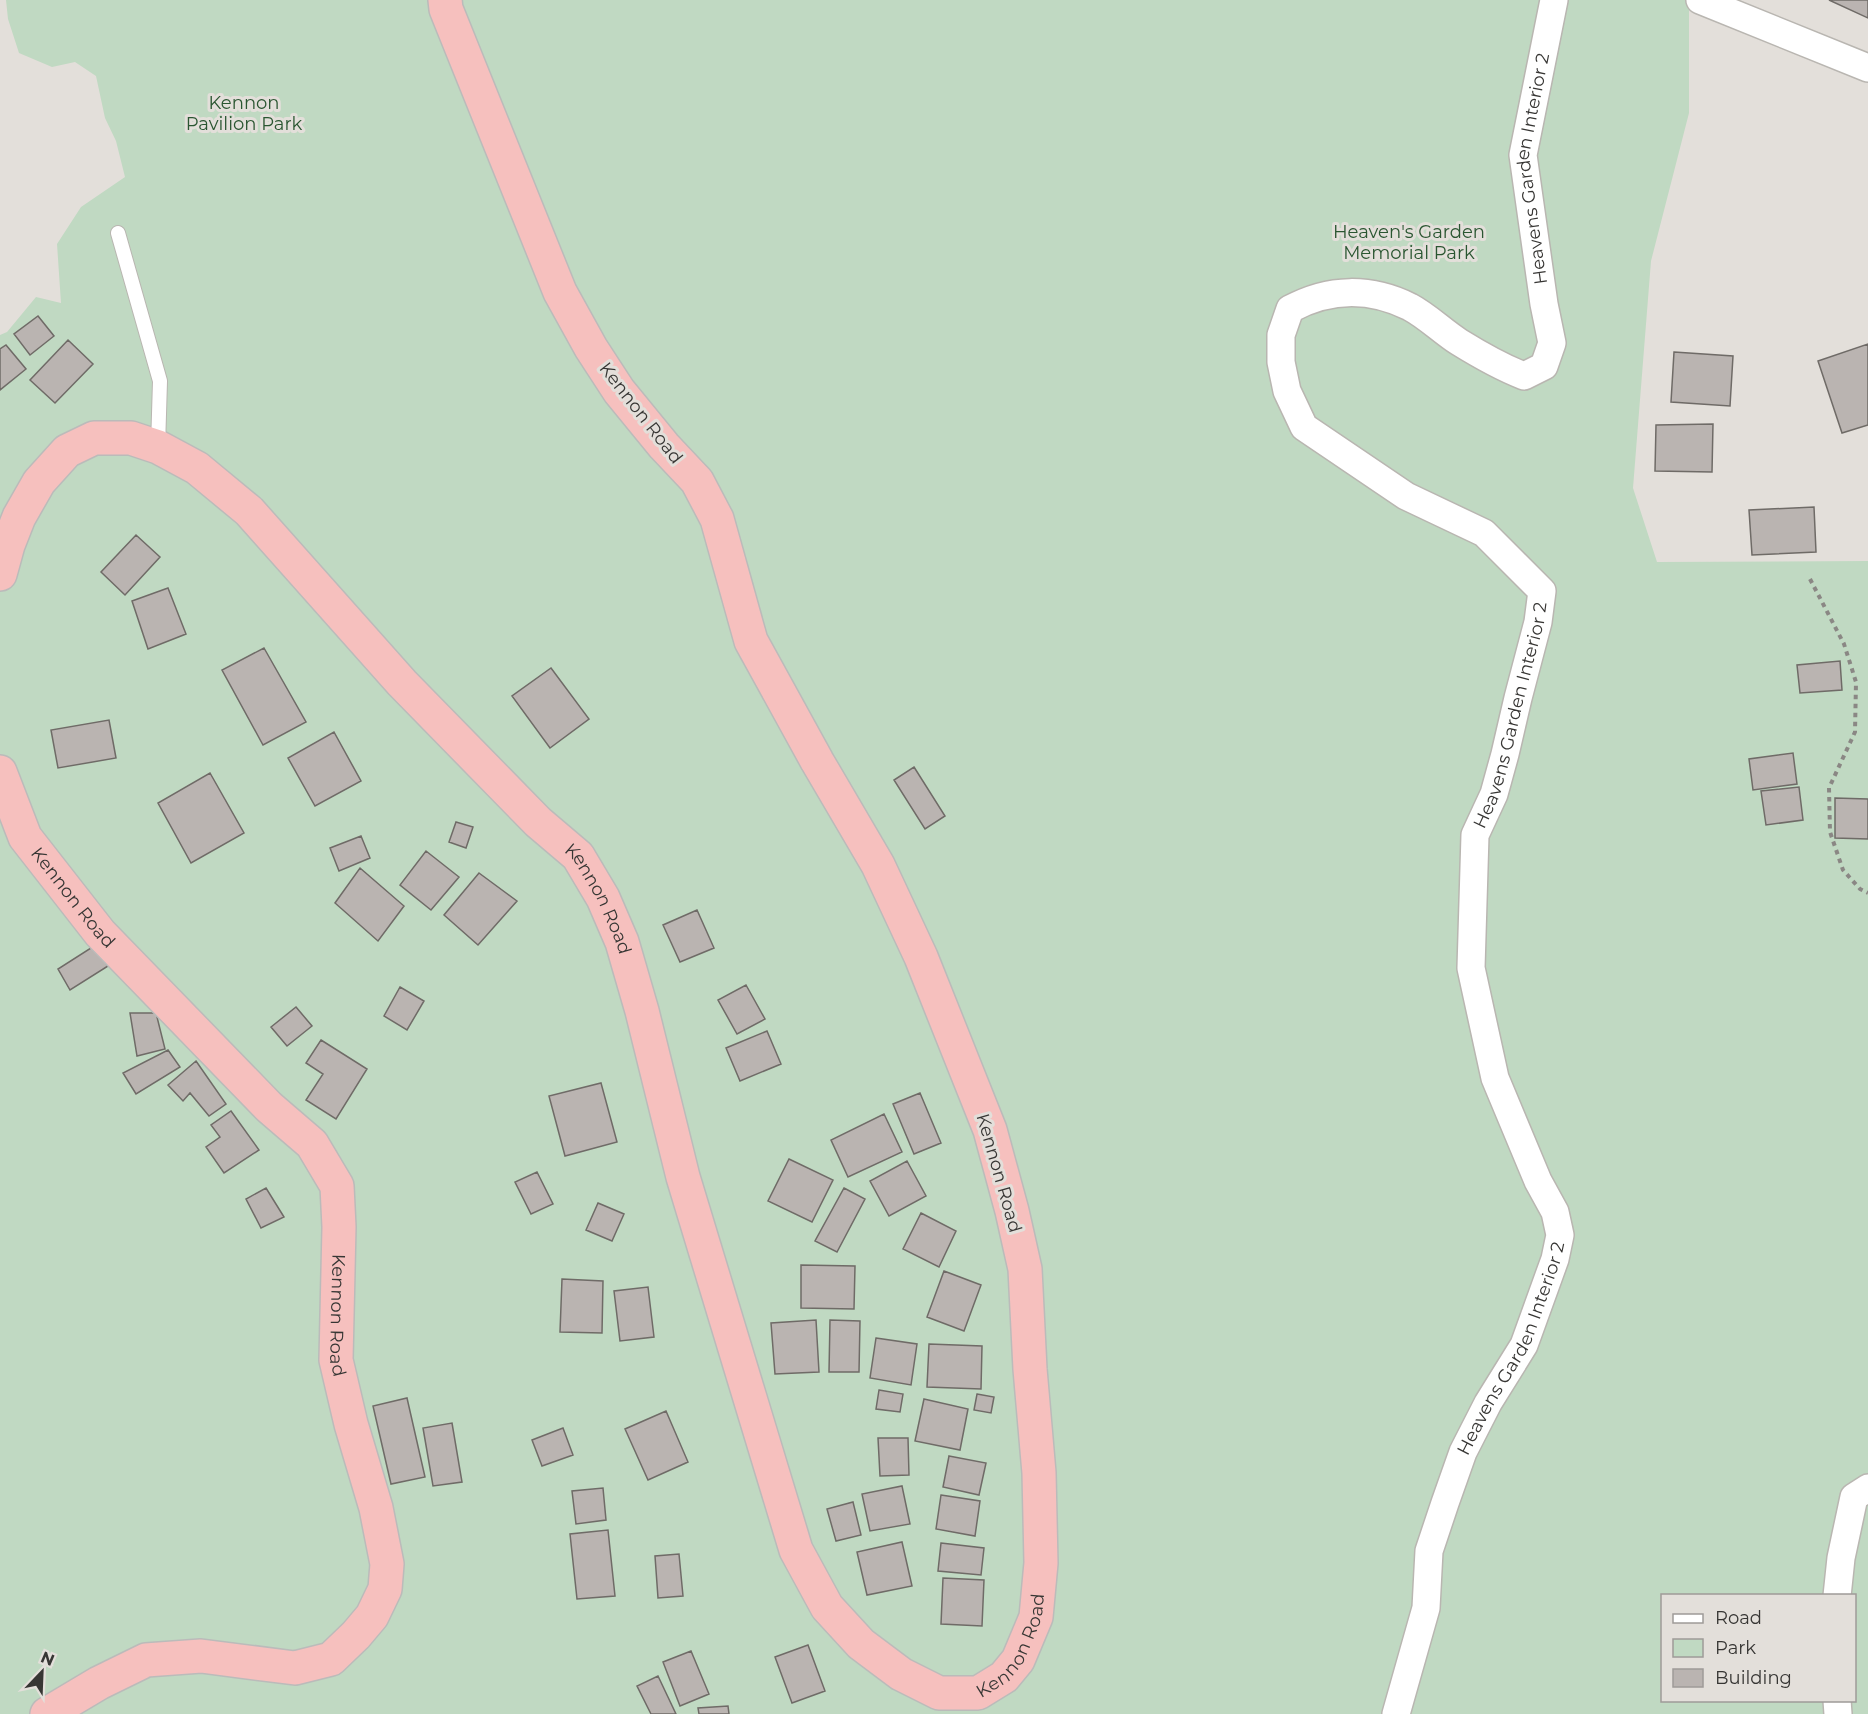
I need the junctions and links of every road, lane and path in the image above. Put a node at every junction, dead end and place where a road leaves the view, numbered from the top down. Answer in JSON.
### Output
{"nodes":[{"id":1,"x":444,"y":0,"type":"edge"},
{"id":2,"x":1554,"y":0,"type":"edge"},
{"id":3,"x":1700,"y":0,"type":"edge"},
{"id":4,"x":1868,"y":68,"type":"edge"},
{"id":5,"x":118,"y":233,"type":"dead end"},
{"id":6,"x":158,"y":447,"type":"junction"},
{"id":7,"x":0,"y":574,"type":"edge"},
{"id":8,"x":1810,"y":579,"type":"dead end"},
{"id":9,"x":0,"y":772,"type":"edge"},
{"id":10,"x":1868,"y":893,"type":"edge"},
{"id":11,"x":1868,"y":1488,"type":"edge"},
{"id":12,"x":1838,"y":1594,"type":"edge"},
{"id":13,"x":47,"y":1714,"type":"edge"},
{"id":14,"x":1396,"y":1714,"type":"edge"}],
"edges":[{"from":1,"to":6,"type":"highway","name":"Kennon Road"},
{"from":2,"to":14,"type":"street","name":"Heavens Garden Interior 2"},
{"from":3,"to":4,"type":"street"},
{"from":5,"to":6,"type":"lane"},
{"from":6,"to":7,"type":"highway","name":"Kennon Road"},
{"from":8,"to":10,"type":"path"},
{"from":9,"to":13,"type":"highway","name":"Kennon Road"},
{"from":11,"to":12,"type":"street"}]}
